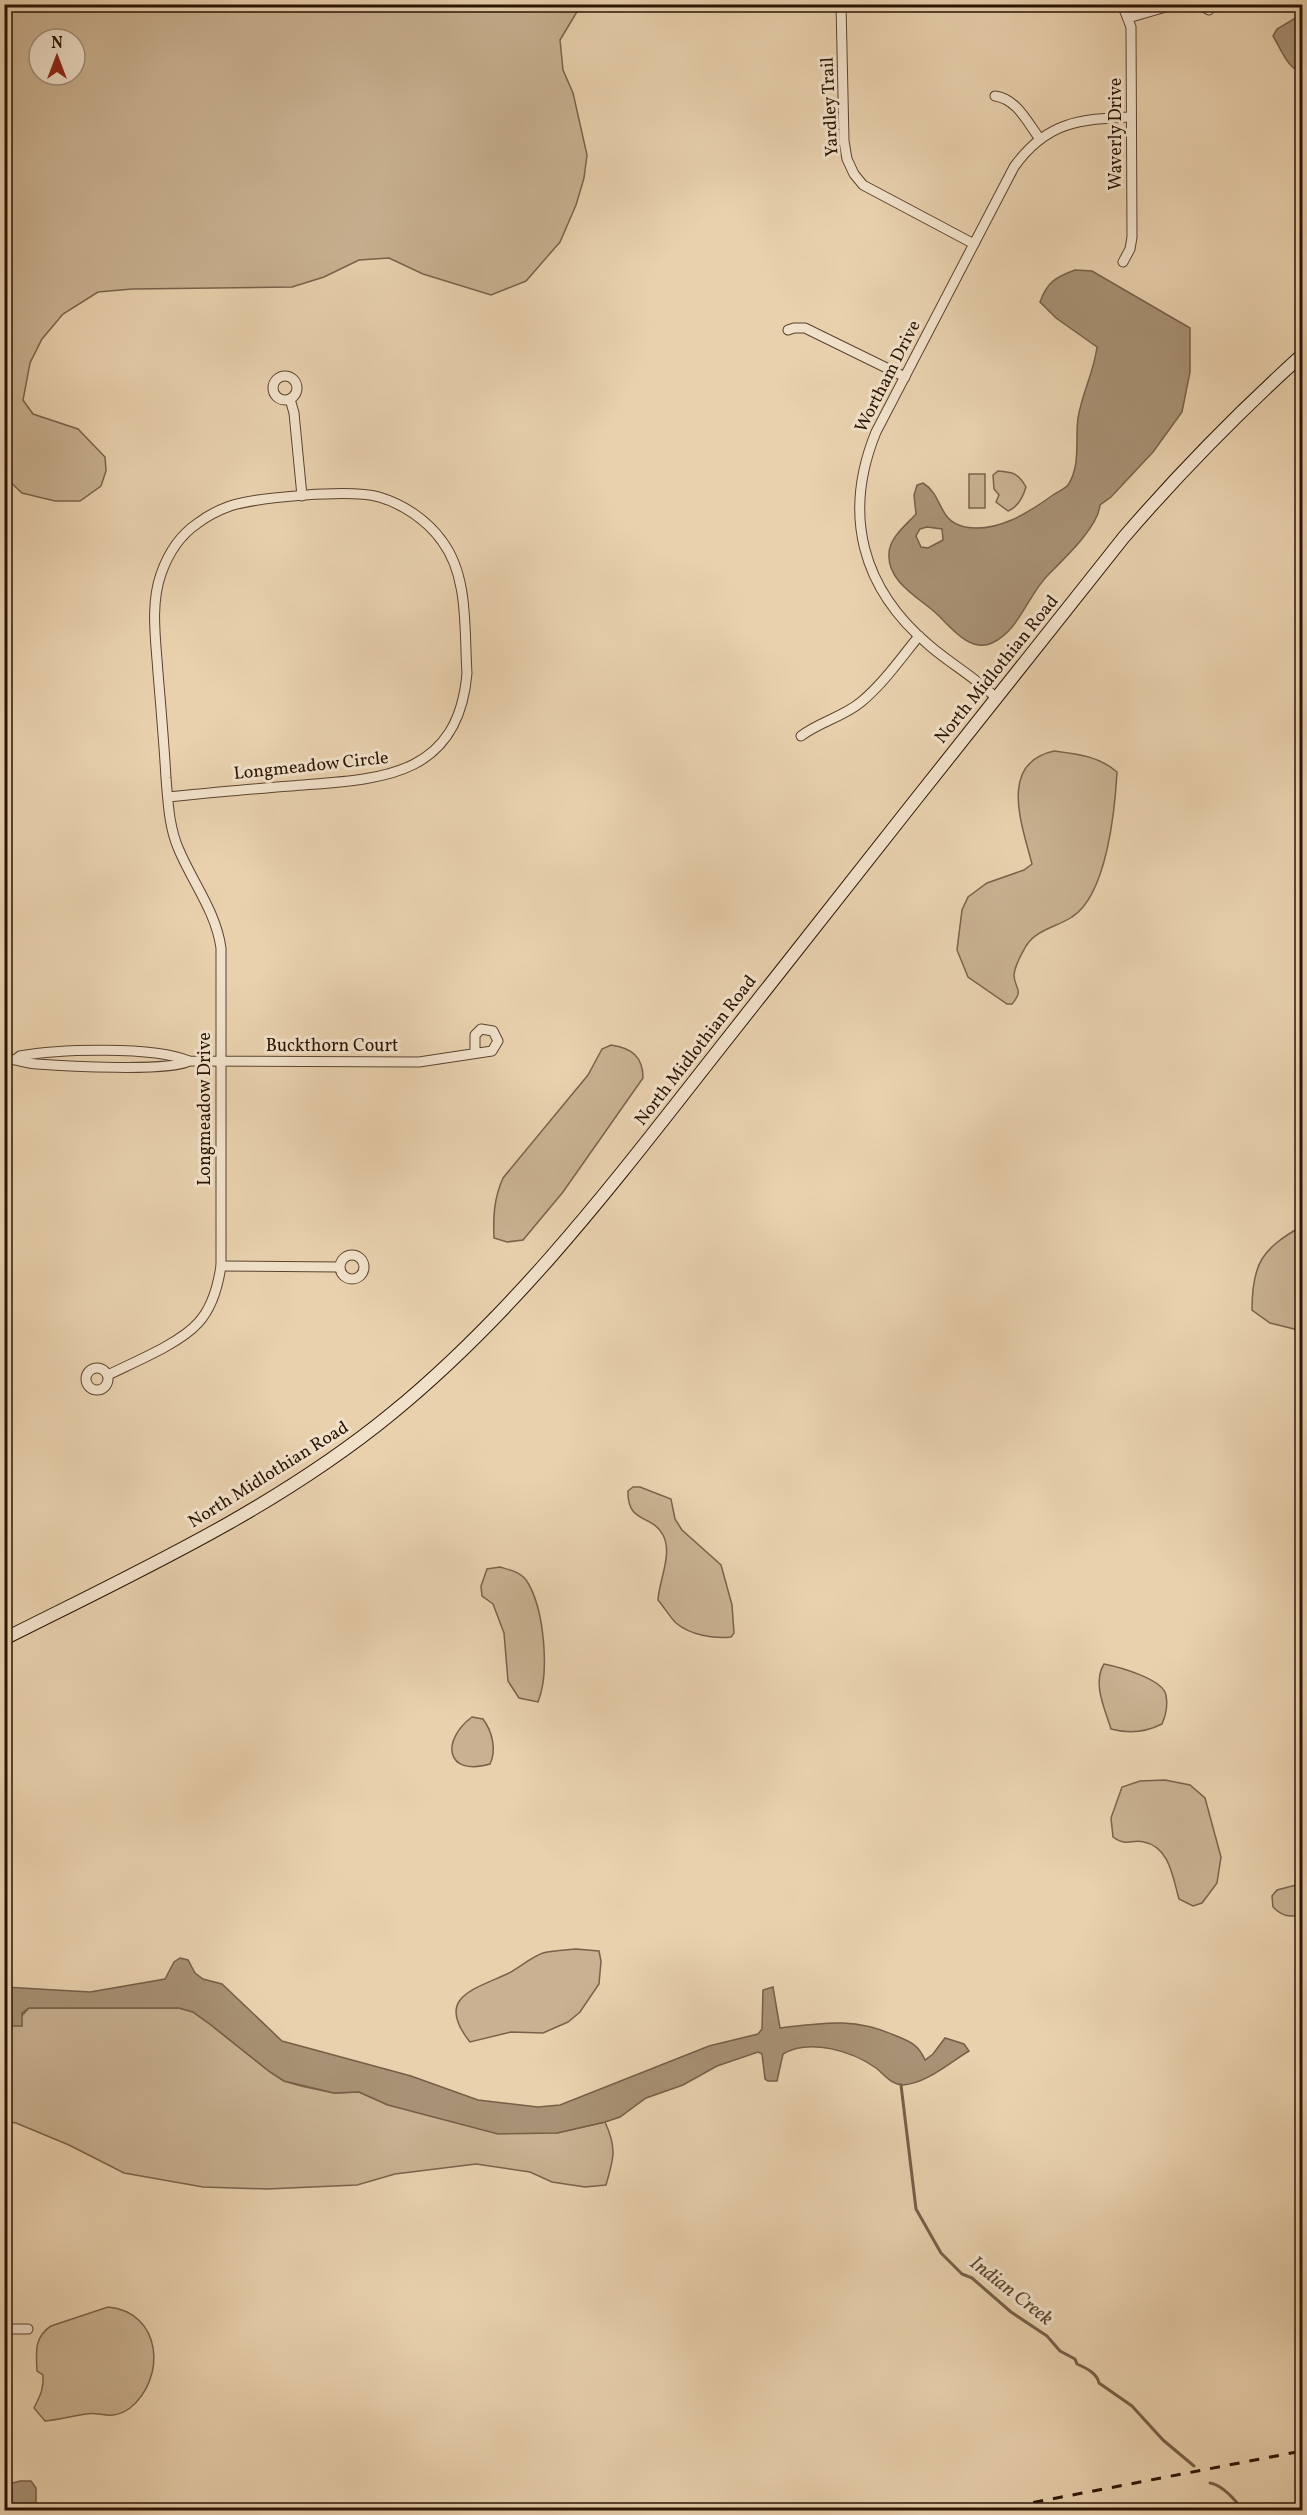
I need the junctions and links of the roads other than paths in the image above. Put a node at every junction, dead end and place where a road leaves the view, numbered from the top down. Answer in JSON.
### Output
{"nodes":[{"id":1,"x":841,"y":4,"type":"edge"},
{"id":2,"x":1122,"y":4,"type":"edge"},
{"id":3,"x":1176,"y":4,"type":"edge"},
{"id":4,"x":1199,"y":4,"type":"edge"},
{"id":5,"x":1209,"y":9,"type":"dead end"},
{"id":6,"x":1128,"y":18,"type":"junction"},
{"id":7,"x":994,"y":96,"type":"dead end"},
{"id":8,"x":1131,"y":117,"type":"junction"},
{"id":9,"x":1040,"y":139,"type":"junction"},
{"id":10,"x":974,"y":244,"type":"junction"},
{"id":11,"x":1123,"y":262,"type":"dead end"},
{"id":12,"x":788,"y":330,"type":"dead end"},
{"id":13,"x":1302,"y":355,"type":"edge"},
{"id":14,"x":904,"y":377,"type":"junction"},
{"id":15,"x":290,"y":399,"type":"dead end"},
{"id":16,"x":302,"y":496,"type":"junction"},
{"id":17,"x":919,"y":636,"type":"junction"},
{"id":18,"x":995,"y":698,"type":"junction"},
{"id":19,"x":801,"y":736,"type":"dead end"},
{"id":20,"x":168,"y":797,"type":"junction"},
{"id":21,"x":475,"y":1053,"type":"dead end"},
{"id":22,"x":4,"y":1059,"type":"edge"},
{"id":23,"x":16,"y":1059,"type":"junction"},
{"id":24,"x":189,"y":1061,"type":"junction"},
{"id":25,"x":221,"y":1061,"type":"junction"},
{"id":26,"x":221,"y":1266,"type":"junction"},
{"id":27,"x":339,"y":1267,"type":"dead end"},
{"id":28,"x":108,"y":1375,"type":"dead end"},
{"id":29,"x":4,"y":1639,"type":"edge"},
{"id":30,"x":4,"y":2329,"type":"edge"},
{"id":31,"x":28,"y":2329,"type":"dead end"}],
"edges":[{"from":1,"to":10,"type":"street","name":"Yardley Trail"},
{"from":2,"to":6,"type":"street","name":"Waverly Drive"},
{"from":3,"to":6,"type":"street"},
{"from":4,"to":5,"type":"street"},
{"from":6,"to":8,"type":"street","name":"Waverly Drive"},
{"from":7,"to":9,"type":"street"},
{"from":8,"to":9,"type":"street","name":"Wortham Drive"},
{"from":8,"to":11,"type":"street","name":"Waverly Drive"},
{"from":9,"to":10,"type":"street","name":"Wortham Drive"},
{"from":10,"to":14,"type":"street","name":"Wortham Drive"},
{"from":12,"to":14,"type":"street"},
{"from":13,"to":18,"type":"main road","name":"North Midlothian Road"},
{"from":14,"to":17,"type":"street","name":"Wortham Drive"},
{"from":15,"to":16,"type":"street"},
{"from":16,"to":20,"type":"street","name":"Longmeadow Circle"},
{"from":16,"to":20,"type":"street","name":"Longmeadow Circle"},
{"from":17,"to":18,"type":"street","name":"Wortham Drive"},
{"from":17,"to":19,"type":"street"},
{"from":18,"to":29,"type":"main road","name":"North Midlothian Road"},
{"from":20,"to":25,"type":"street","name":"Longmeadow Drive"},
{"from":21,"to":25,"type":"street","name":"Buckthorn Court"},
{"from":22,"to":23,"type":"street","name":"Buckthorn Court"},
{"from":23,"to":24,"type":"street","name":"Buckthorn Court"},
{"from":23,"to":24,"type":"street","name":"Buckthorn Court"},
{"from":24,"to":25,"type":"street","name":"Buckthorn Court"},
{"from":25,"to":26,"type":"street","name":"Longmeadow Drive"},
{"from":26,"to":27,"type":"street"},
{"from":26,"to":28,"type":"street","name":"Longmeadow Drive"},
{"from":30,"to":31,"type":"street"}]}
